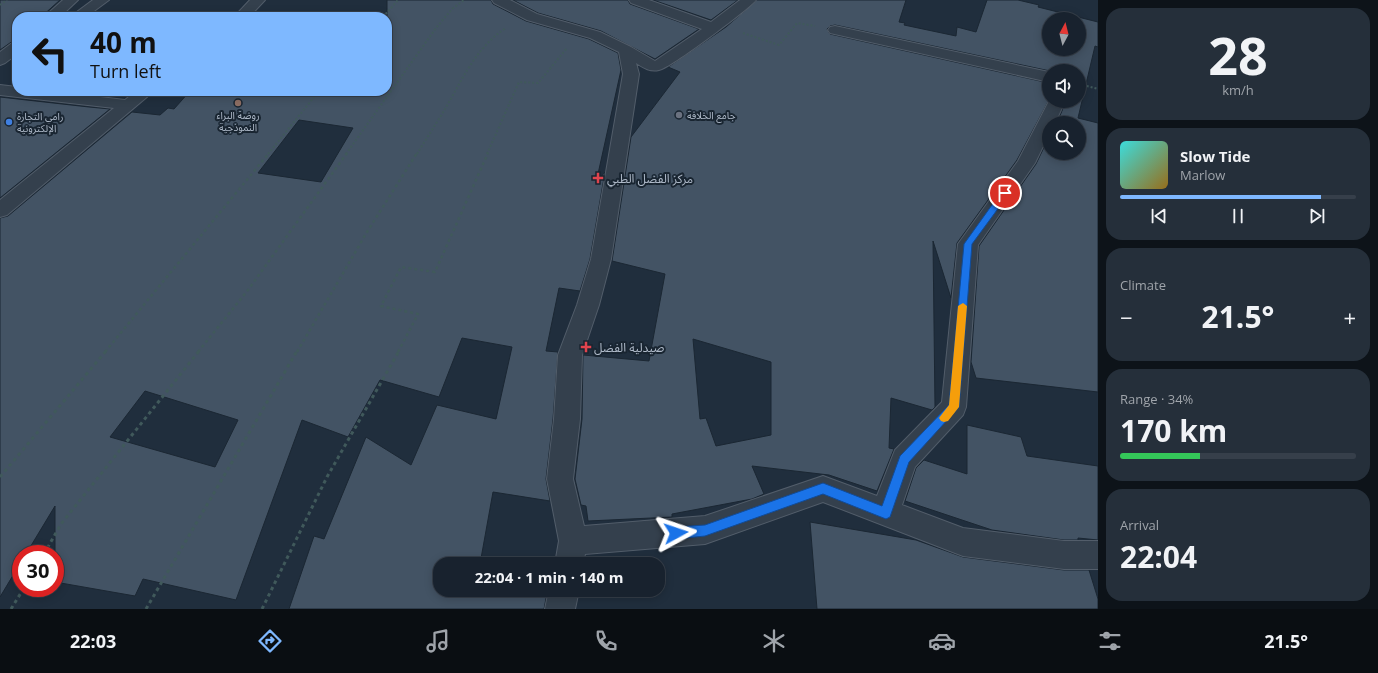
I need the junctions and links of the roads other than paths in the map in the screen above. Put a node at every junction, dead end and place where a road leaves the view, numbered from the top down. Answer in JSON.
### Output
{"nodes":[{"id":1,"x":71,"y":0,"type":"edge"},
{"id":2,"x":102,"y":0,"type":"edge"},
{"id":3,"x":258,"y":0,"type":"edge"},
{"id":4,"x":499,"y":0,"type":"edge"},
{"id":5,"x":636,"y":0,"type":"edge"},
{"id":6,"x":748,"y":0,"type":"edge"},
{"id":7,"x":57,"y":12,"type":"edge"},
{"id":8,"x":84,"y":12,"type":"edge"},
{"id":9,"x":246,"y":12,"type":"edge"},
{"id":10,"x":715,"y":26,"type":"junction"},
{"id":11,"x":835,"y":30,"type":"road end"},
{"id":12,"x":12,"y":50,"type":"edge"},
{"id":13,"x":626,"y":50,"type":"junction"},
{"id":14,"x":12,"y":57,"type":"edge"},
{"id":15,"x":0,"y":60,"type":"edge"},
{"id":16,"x":0,"y":64,"type":"edge"},
{"id":17,"x":1042,"y":75,"type":"edge"},
{"id":18,"x":0,"y":90,"type":"edge"},
{"id":19,"x":12,"y":91,"type":"edge"},
{"id":20,"x":51,"y":96,"type":"edge"},
{"id":21,"x":140,"y":96,"type":"edge"},
{"id":22,"x":128,"y":105,"type":"junction"},
{"id":23,"x":1054,"y":108,"type":"edge"},
{"id":24,"x":0,"y":210,"type":"edge"},
{"id":25,"x":886,"y":513,"type":"junction"},
{"id":26,"x":571,"y":552,"type":"edge"},
{"id":27,"x":1098,"y":555,"type":"edge"},
{"id":28,"x":563,"y":597,"type":"edge"},
{"id":29,"x":560,"y":609,"type":"edge"}],
"edges":[{"from":1,"to":7,"type":"street"},
{"from":2,"to":8,"type":"street"},
{"from":3,"to":9,"type":"street"},
{"from":4,"to":13,"type":"street"},
{"from":5,"to":10,"type":"street"},
{"from":6,"to":10,"type":"street"},
{"from":10,"to":13,"type":"street"},
{"from":11,"to":17,"type":"street"},
{"from":12,"to":15,"type":"street"},
{"from":13,"to":26,"type":"street"},
{"from":14,"to":16,"type":"street"},
{"from":18,"to":19,"type":"street"},
{"from":20,"to":22,"type":"street"},
{"from":21,"to":22,"type":"street"},
{"from":22,"to":24,"type":"street"},
{"from":23,"to":25,"type":"street"},
{"from":25,"to":26,"type":"street"},
{"from":25,"to":27,"type":"street"},
{"from":28,"to":29,"type":"street"}]}
